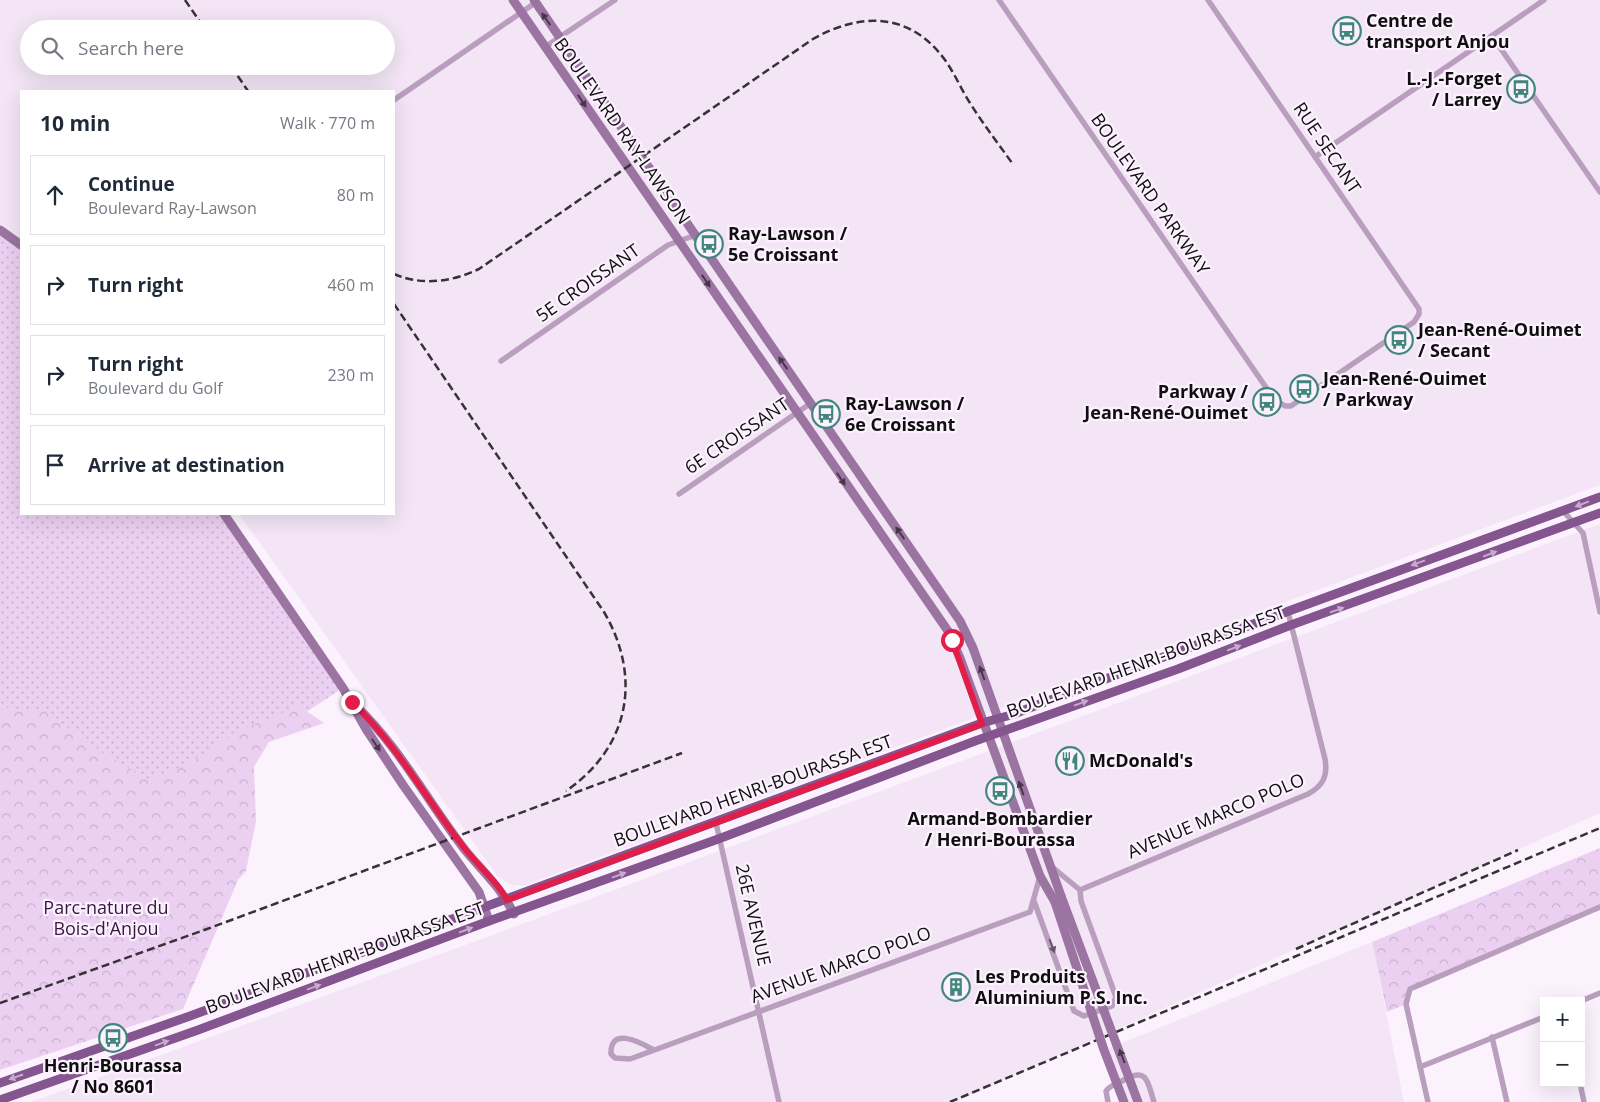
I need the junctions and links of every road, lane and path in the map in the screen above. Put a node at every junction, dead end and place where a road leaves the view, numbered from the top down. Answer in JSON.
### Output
{"nodes":[{"id":1,"x":513,"y":0,"type":"edge"},
{"id":2,"x":615,"y":0,"type":"edge"},
{"id":3,"x":999,"y":0,"type":"edge"},
{"id":4,"x":1208,"y":0,"type":"edge"},
{"id":5,"x":1544,"y":0,"type":"edge"},
{"id":6,"x":534,"y":1,"type":"edge"},
{"id":7,"x":521,"y":12,"type":"junction"},
{"id":8,"x":1492,"y":36,"type":"junction"},
{"id":9,"x":560,"y":37,"type":"junction"},
{"id":10,"x":545,"y":47,"type":"junction"},
{"id":11,"x":395,"y":99,"type":"edge"},
{"id":12,"x":1315,"y":157,"type":"junction"},
{"id":13,"x":1600,"y":192,"type":"edge"},
{"id":14,"x":0,"y":230,"type":"edge"},
{"id":15,"x":696,"y":236,"type":"junction"},
{"id":16,"x":679,"y":242,"type":"junction"},
{"id":17,"x":20,"y":244,"type":"edge"},
{"id":18,"x":1419,"y":314,"type":"joint"},
{"id":19,"x":501,"y":361,"type":"dead end"},
{"id":20,"x":811,"y":403,"type":"junction"},
{"id":21,"x":797,"y":413,"type":"junction"},
{"id":22,"x":828,"y":429,"type":"junction"},
{"id":23,"x":814,"y":439,"type":"junction"},
{"id":24,"x":679,"y":494,"type":"dead end"},
{"id":25,"x":1600,"y":496,"type":"edge"},
{"id":26,"x":1563,"y":511,"type":"junction"},
{"id":27,"x":1600,"y":513,"type":"edge"},
{"id":28,"x":225,"y":515,"type":"edge"},
{"id":29,"x":1575,"y":522,"type":"junction"},
{"id":30,"x":1288,"y":612,"type":"junction"},
{"id":31,"x":1600,"y":612,"type":"edge"},
{"id":32,"x":1291,"y":625,"type":"junction"},
{"id":33,"x":352,"y":702,"type":"junction"},
{"id":34,"x":999,"y":719,"type":"junction"},
{"id":35,"x":982,"y":724,"type":"junction"},
{"id":36,"x":1002,"y":732,"type":"junction"},
{"id":37,"x":987,"y":737,"type":"junction"},
{"id":38,"x":716,"y":824,"type":"junction"},
{"id":39,"x":720,"y":838,"type":"junction"},
{"id":40,"x":1051,"y":866,"type":"junction"},
{"id":41,"x":1040,"y":876,"type":"junction"},
{"id":42,"x":1080,"y":890,"type":"junction"},
{"id":43,"x":507,"y":900,"type":"junction"},
{"id":44,"x":1058,"y":900,"type":"junction"},
{"id":45,"x":1034,"y":901,"type":"junction"},
{"id":46,"x":484,"y":907,"type":"junction"},
{"id":47,"x":1600,"y":907,"type":"edge"},
{"id":48,"x":514,"y":914,"type":"junction"},
{"id":49,"x":489,"y":922,"type":"junction"},
{"id":50,"x":1600,"y":993,"type":"edge"},
{"id":51,"x":1585,"y":999,"type":"edge"},
{"id":52,"x":759,"y":1012,"type":"junction"},
{"id":53,"x":1540,"y":1019,"type":"edge"},
{"id":54,"x":1492,"y":1037,"type":"junction"},
{"id":55,"x":652,"y":1049,"type":"junction"},
{"id":56,"x":1420,"y":1067,"type":"junction"},
{"id":57,"x":0,"y":1083,"type":"edge"},
{"id":58,"x":1581,"y":1087,"type":"edge"},
{"id":59,"x":0,"y":1100,"type":"edge"},
{"id":60,"x":779,"y":1102,"type":"edge"},
{"id":61,"x":1108,"y":1102,"type":"edge"},
{"id":62,"x":1124,"y":1102,"type":"edge"},
{"id":63,"x":1138,"y":1102,"type":"edge"},
{"id":64,"x":1154,"y":1102,"type":"edge"},
{"id":65,"x":1428,"y":1102,"type":"edge"},
{"id":66,"x":1507,"y":1102,"type":"edge"},
{"id":67,"x":1584,"y":1102,"type":"edge"}],
"edges":[{"from":1,"to":7,"type":"street","name":"BOULEVARD RAY-LAWSON"},
{"from":2,"to":9,"type":"street"},
{"from":3,"to":18,"type":"street","name":"BOULEVARD PARKWAY"},
{"from":4,"to":12,"type":"street","name":"RUE SECANT"},
{"from":5,"to":8,"type":"street"},
{"from":6,"to":7,"type":"street"},
{"from":9,"to":6,"type":"street","name":"BOULEVARD RAY-LAWSON","one_way":true},
{"from":7,"to":10,"type":"street","name":"BOULEVARD RAY-LAWSON"},
{"from":7,"to":11,"type":"street"},
{"from":8,"to":12,"type":"street"},
{"from":8,"to":13,"type":"street"},
{"from":9,"to":10,"type":"street"},
{"from":9,"to":15,"type":"street","name":"BOULEVARD RAY-LAWSON"},
{"from":10,"to":16,"type":"street","name":"BOULEVARD RAY-LAWSON","one_way":true},
{"from":12,"to":18,"type":"street","name":"RUE SECANT"},
{"from":14,"to":17,"type":"street"},
{"from":15,"to":16,"type":"street","name":"5E CROISSANT"},
{"from":20,"to":15,"type":"street","name":"BOULEVARD RAY-LAWSON","one_way":true},
{"from":16,"to":19,"type":"street","name":"5E CROISSANT"},
{"from":16,"to":21,"type":"street","name":"BOULEVARD RAY-LAWSON","one_way":true},
{"from":20,"to":21,"type":"street","name":"6E CROISSANT"},
{"from":20,"to":22,"type":"street","name":"BOULEVARD RAY-LAWSON"},
{"from":21,"to":23,"type":"street","name":"BOULEVARD RAY-LAWSON"},
{"from":21,"to":24,"type":"street","name":"6E CROISSANT"},
{"from":22,"to":23,"type":"street"},
{"from":34,"to":22,"type":"street","name":"BOULEVARD RAY-LAWSON","one_way":true},
{"from":23,"to":35,"type":"street","name":"BOULEVARD RAY-LAWSON","one_way":true},
{"from":25,"to":26,"type":"main road","name":"BOULEVARD HENRI-BOURASSA EST","one_way":true},
{"from":26,"to":29,"type":"street"},
{"from":26,"to":30,"type":"main road","name":"BOULEVARD HENRI-BOURASSA EST","one_way":true},
{"from":27,"to":29,"type":"main road","name":"BOULEVARD HENRI-BOURASSA EST"},
{"from":28,"to":33,"type":"street"},
{"from":29,"to":31,"type":"street"},
{"from":32,"to":29,"type":"main road","name":"BOULEVARD HENRI-BOURASSA EST","one_way":true},
{"from":30,"to":32,"type":"street","name":"AVENUE MARCO POLO"},
{"from":30,"to":34,"type":"main road","name":"BOULEVARD HENRI-BOURASSA EST"},
{"from":36,"to":32,"type":"main road","name":"BOULEVARD HENRI-BOURASSA EST","one_way":true},
{"from":32,"to":42,"type":"street","name":"AVENUE MARCO POLO"},
{"from":33,"to":43,"type":"street"},
{"from":33,"to":46,"type":"street","one_way":true},
{"from":34,"to":35,"type":"main road","name":"BOULEVARD HENRI-BOURASSA EST"},
{"from":34,"to":36,"type":"street","name":"BOULEVARD RAY-LAWSON"},
{"from":35,"to":37,"type":"street","name":"BOULEVARD RAY-LAWSON"},
{"from":35,"to":38,"type":"main road","name":"BOULEVARD HENRI-BOURASSA EST"},
{"from":36,"to":37,"type":"main road","name":"BOULEVARD HENRI-BOURASSA EST"},
{"from":40,"to":36,"type":"street","name":"BOULEVARD RAY-LAWSON","one_way":true},
{"from":37,"to":39,"type":"main road","name":"BOULEVARD HENRI-BOURASSA EST"},
{"from":37,"to":41,"type":"street","name":"BOULEVARD RAY-LAWSON"},
{"from":38,"to":39,"type":"street","name":"26E AVENUE"},
{"from":38,"to":43,"type":"main road","name":"BOULEVARD HENRI-BOURASSA EST"},
{"from":48,"to":39,"type":"main road","name":"BOULEVARD HENRI-BOURASSA EST","one_way":true},
{"from":39,"to":52,"type":"street","name":"26E AVENUE"},
{"from":40,"to":42,"type":"street"},
{"from":40,"to":44,"type":"street","name":"BOULEVARD RAY-LAWSON"},
{"from":41,"to":44,"type":"street","name":"BOULEVARD RAY-LAWSON"},
{"from":41,"to":45,"type":"street"},
{"from":45,"to":42,"type":"street","one_way":true},
{"from":43,"to":46,"type":"main road","name":"BOULEVARD HENRI-BOURASSA EST"},
{"from":43,"to":48,"type":"street"},
{"from":44,"to":62,"type":"street","bridge":true},
{"from":63,"to":44,"type":"street","one_way":true,"bridge":true},
{"from":45,"to":52,"type":"street","name":"AVENUE MARCO POLO"},
{"from":46,"to":49,"type":"street"},
{"from":46,"to":57,"type":"main road","name":"BOULEVARD HENRI-BOURASSA EST","one_way":true},
{"from":47,"to":56,"type":"street"},
{"from":48,"to":49,"type":"main road","name":"BOULEVARD HENRI-BOURASSA EST"},
{"from":59,"to":49,"type":"main road","name":"BOULEVARD HENRI-BOURASSA EST","one_way":true},
{"from":50,"to":51,"type":"street"},
{"from":52,"to":55,"type":"street","name":"AVENUE MARCO POLO"},
{"from":52,"to":60,"type":"street","name":"26E AVENUE"},
{"from":53,"to":54,"type":"street"},
{"from":54,"to":56,"type":"street"},
{"from":54,"to":66,"type":"street"},
{"from":55,"to":55,"type":"street","name":"AVENUE MARCO POLO"},
{"from":56,"to":65,"type":"street"},
{"from":58,"to":67,"type":"street"},
{"from":61,"to":64,"type":"street"}]}
